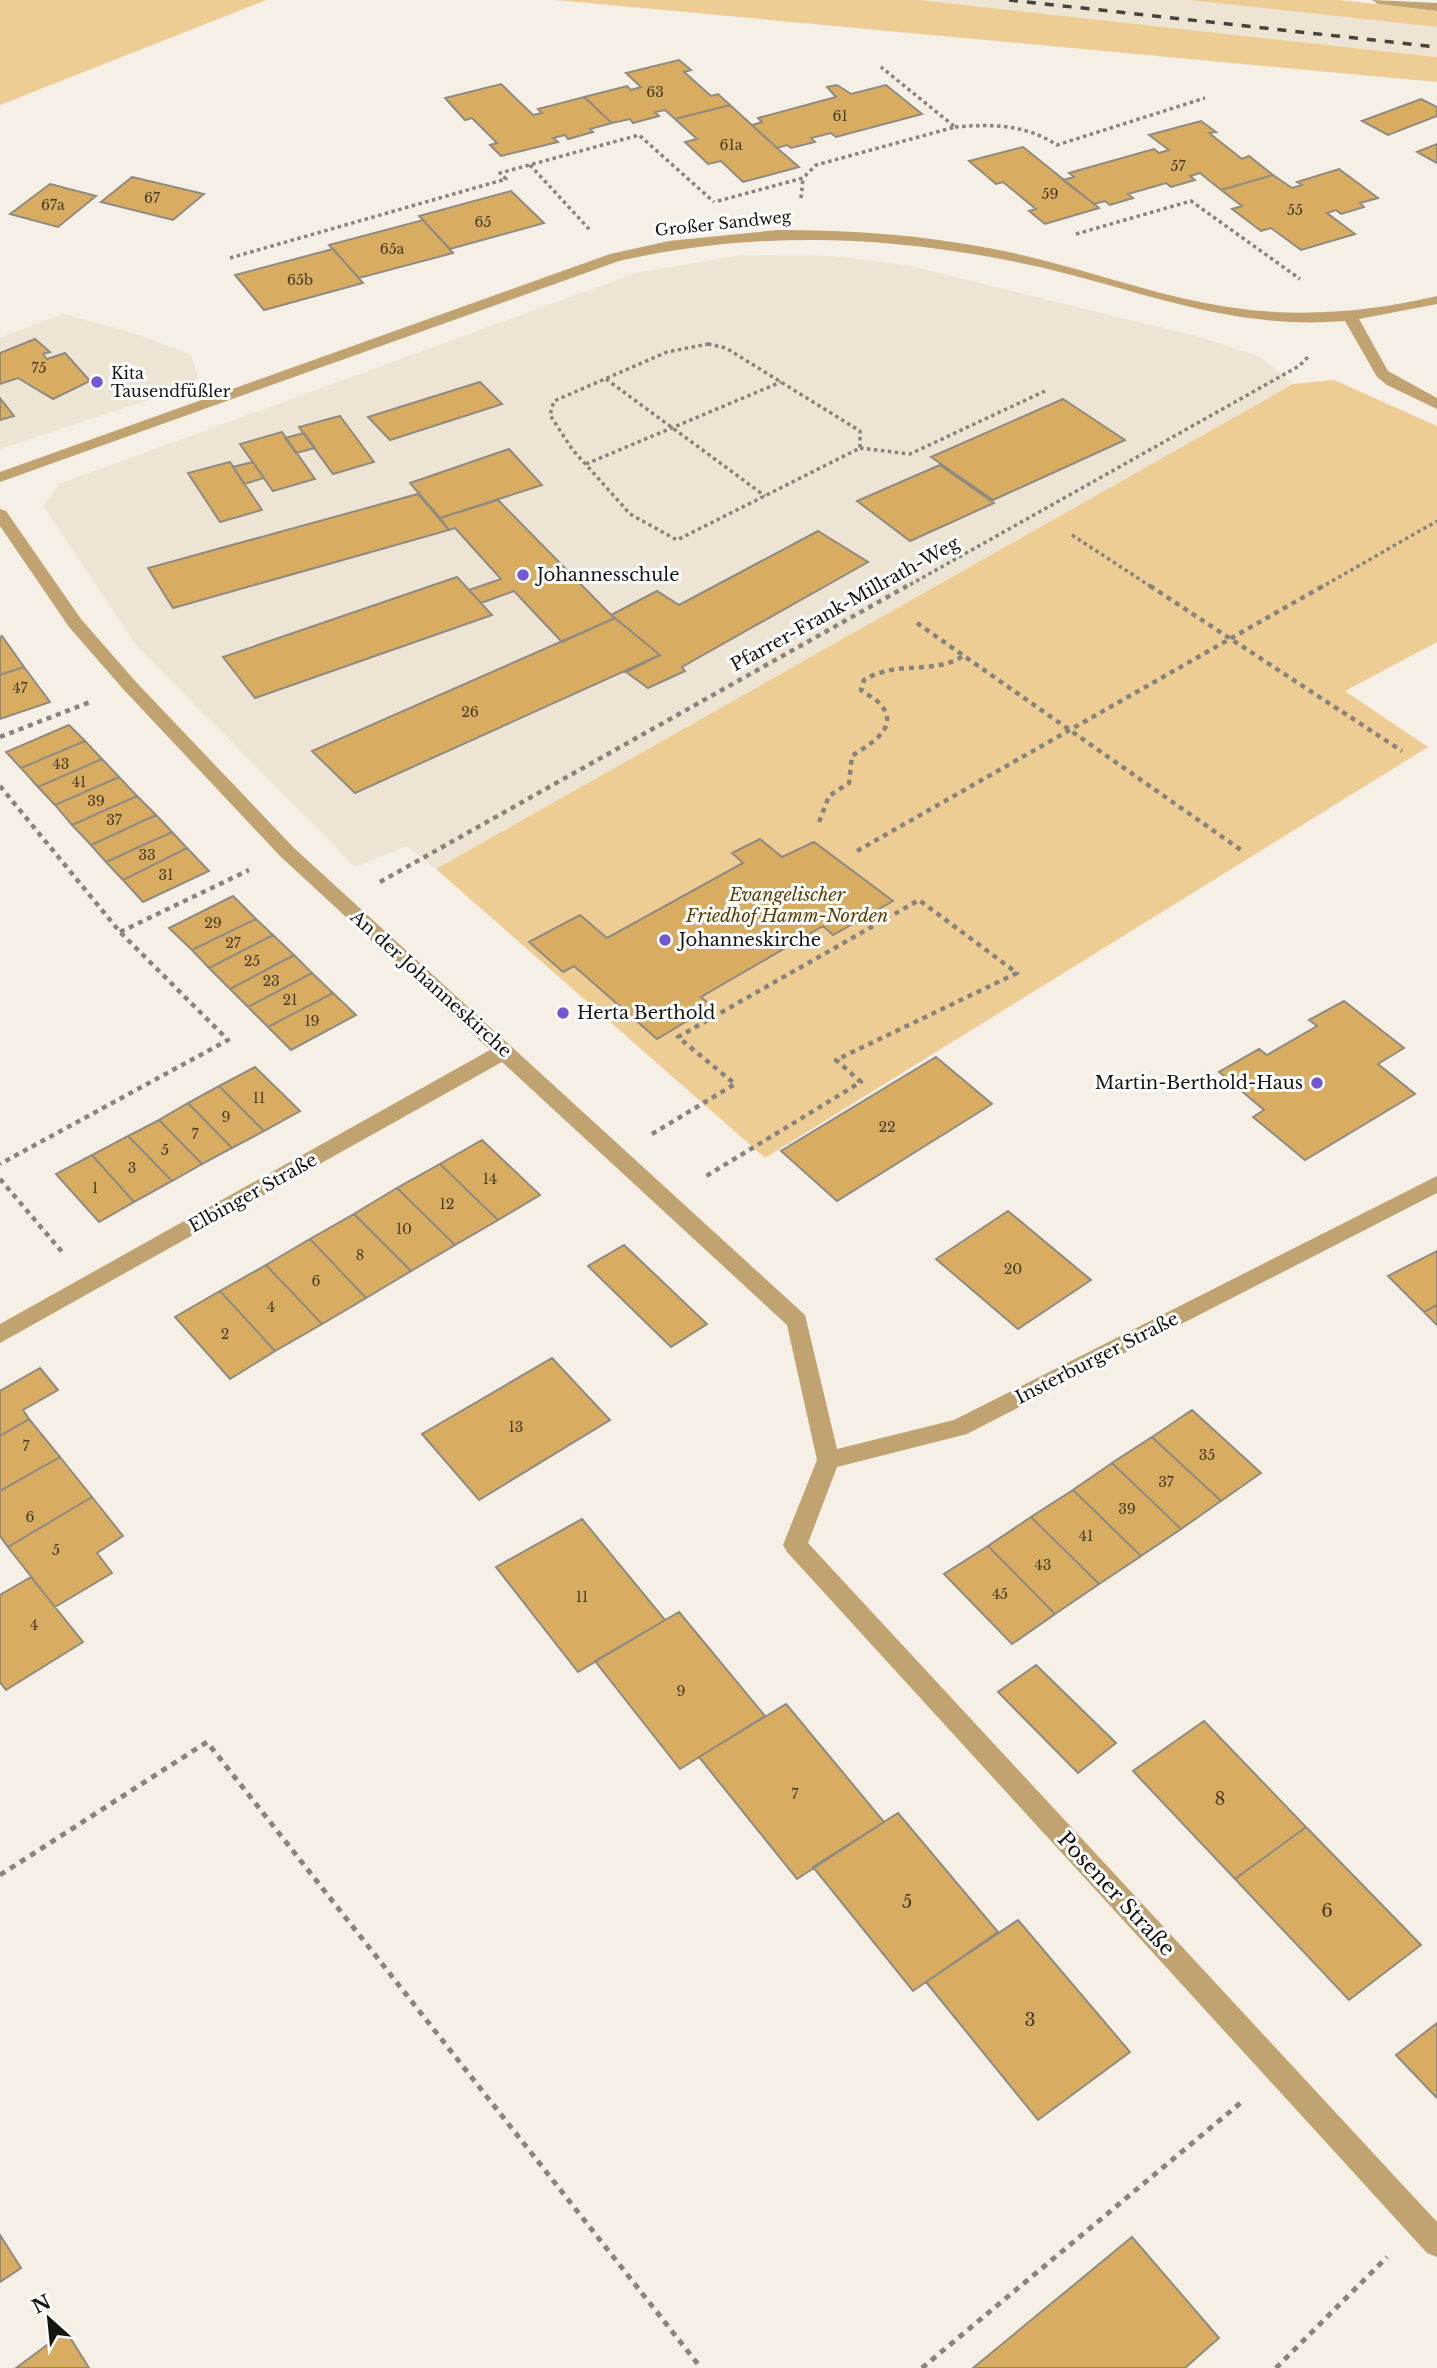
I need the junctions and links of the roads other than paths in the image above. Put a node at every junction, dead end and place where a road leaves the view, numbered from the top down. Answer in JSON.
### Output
{"nodes":[{"id":1,"x":1378,"y":0,"type":"edge"},
{"id":2,"x":1437,"y":7,"type":"edge"},
{"id":3,"x":1437,"y":300,"type":"edge"},
{"id":4,"x":1349,"y":315,"type":"junction"},
{"id":5,"x":1437,"y":404,"type":"edge"},
{"id":6,"x":0,"y":477,"type":"edge"},
{"id":7,"x":0,"y":514,"type":"edge"},
{"id":8,"x":505,"y":1051,"type":"junction"},
{"id":9,"x":1437,"y":1184,"type":"edge"},
{"id":10,"x":0,"y":1334,"type":"edge"},
{"id":11,"x":828,"y":1460,"type":"junction"},
{"id":12,"x":1428,"y":2233,"type":"edge"}],
"edges":[{"from":1,"to":2,"type":"street"},
{"from":3,"to":4,"type":"street","name":"Großer Sandweg"},
{"from":4,"to":5,"type":"street"},
{"from":4,"to":6,"type":"street","name":"Großer Sandweg"},
{"from":7,"to":8,"type":"street","name":"An der Johanneskirche"},
{"from":8,"to":10,"type":"street","name":"Elbinger Straße"},
{"from":8,"to":11,"type":"street","name":"An der Johanneskirche"},
{"from":9,"to":11,"type":"street","name":"Insterburger Straße"},
{"from":11,"to":12,"type":"street","name":"Posener Straße"}]}
